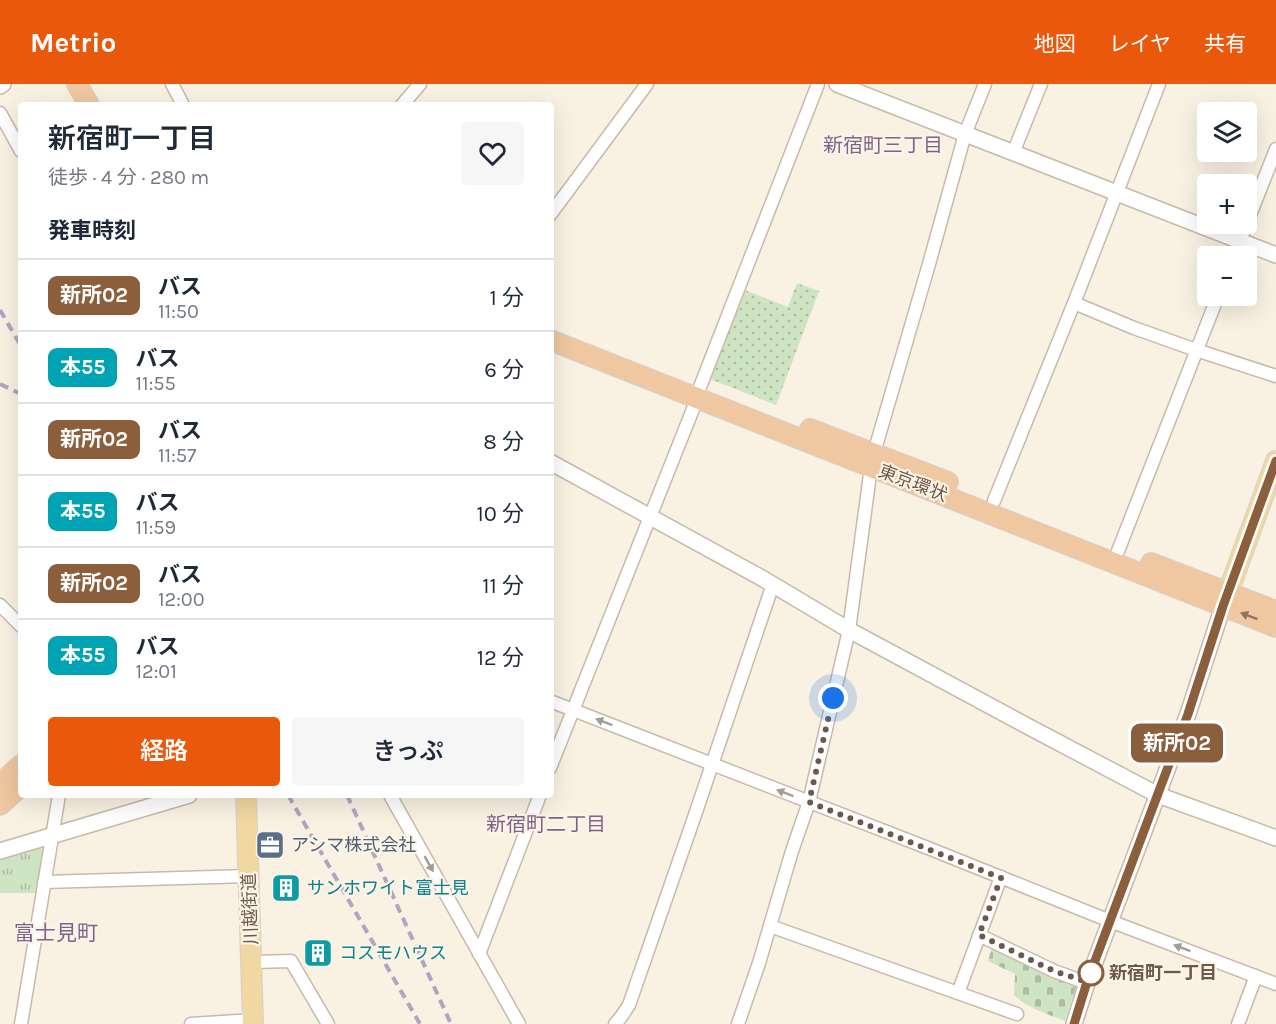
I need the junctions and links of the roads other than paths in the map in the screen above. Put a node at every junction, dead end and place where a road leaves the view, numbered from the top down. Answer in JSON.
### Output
{"nodes":[{"id":1,"x":77,"y":84,"type":"edge"},
{"id":2,"x":172,"y":84,"type":"edge"},
{"id":3,"x":420,"y":84,"type":"edge"},
{"id":4,"x":647,"y":84,"type":"edge"},
{"id":5,"x":818,"y":84,"type":"edge"},
{"id":6,"x":837,"y":84,"type":"edge"},
{"id":7,"x":985,"y":84,"type":"edge"},
{"id":8,"x":1041,"y":84,"type":"edge"},
{"id":9,"x":1160,"y":84,"type":"edge"},
{"id":10,"x":87,"y":102,"type":"edge"},
{"id":11,"x":181,"y":102,"type":"edge"},
{"id":12,"x":405,"y":102,"type":"edge"},
{"id":13,"x":0,"y":113,"type":"edge"},
{"id":14,"x":965,"y":134,"type":"junction"},
{"id":15,"x":18,"y":146,"type":"edge"},
{"id":16,"x":1276,"y":149,"type":"edge"},
{"id":17,"x":1013,"y":153,"type":"junction"},
{"id":18,"x":1117,"y":193,"type":"junction"},
{"id":19,"x":554,"y":209,"type":"edge"},
{"id":20,"x":1240,"y":241,"type":"junction"},
{"id":21,"x":1238,"y":246,"type":"edge"},
{"id":22,"x":1276,"y":255,"type":"edge"},
{"id":23,"x":1074,"y":303,"type":"junction"},
{"id":24,"x":1214,"y":306,"type":"edge"},
{"id":25,"x":554,"y":330,"type":"edge"},
{"id":26,"x":554,"y":341,"type":"edge"},
{"id":27,"x":1196,"y":350,"type":"junction"},
{"id":28,"x":1276,"y":376,"type":"edge"},
{"id":29,"x":698,"y":393,"type":"junction"},
{"id":30,"x":873,"y":460,"type":"junction"},
{"id":31,"x":1276,"y":461,"type":"edge"},
{"id":32,"x":554,"y":464,"type":"edge"},
{"id":33,"x":994,"y":501,"type":"junction"},
{"id":34,"x":650,"y":516,"type":"junction"},
{"id":35,"x":1118,"y":551,"type":"junction"},
{"id":36,"x":772,"y":584,"type":"junction"},
{"id":37,"x":1226,"y":599,"type":"junction"},
{"id":38,"x":0,"y":605,"type":"edge"},
{"id":39,"x":1276,"y":611,"type":"edge"},
{"id":40,"x":18,"y":623,"type":"edge"},
{"id":41,"x":1276,"y":627,"type":"edge"},
{"id":42,"x":849,"y":630,"type":"junction"},
{"id":43,"x":554,"y":703,"type":"edge"},
{"id":44,"x":573,"y":710,"type":"junction"},
{"id":45,"x":554,"y":758,"type":"edge"},
{"id":46,"x":712,"y":764,"type":"junction"},
{"id":47,"x":18,"y":768,"type":"edge"},
{"id":48,"x":0,"y":784,"type":"edge"},
{"id":49,"x":18,"y":789,"type":"edge"},
{"id":50,"x":1158,"y":795,"type":"junction"},
{"id":51,"x":58,"y":798,"type":"edge"},
{"id":52,"x":179,"y":798,"type":"edge"},
{"id":53,"x":246,"y":798,"type":"edge"},
{"id":54,"x":392,"y":798,"type":"edge"},
{"id":55,"x":539,"y":798,"type":"edge"},
{"id":56,"x":809,"y":802,"type":"junction"},
{"id":57,"x":0,"y":805,"type":"edge"},
{"id":58,"x":52,"y":836,"type":"junction"},
{"id":59,"x":1276,"y":838,"type":"edge"},
{"id":60,"x":0,"y":851,"type":"edge"},
{"id":61,"x":249,"y":876,"type":"junction"},
{"id":62,"x":1001,"y":878,"type":"junction"},
{"id":63,"x":44,"y":882,"type":"junction"},
{"id":64,"x":1110,"y":921,"type":"junction"},
{"id":65,"x":770,"y":926,"type":"junction"},
{"id":66,"x":979,"y":935,"type":"junction"},
{"id":67,"x":479,"y":954,"type":"junction"},
{"id":68,"x":252,"y":962,"type":"junction"},
{"id":69,"x":1256,"y":976,"type":"junction"},
{"id":70,"x":1087,"y":982,"type":"junction"},
{"id":71,"x":1276,"y":984,"type":"edge"},
{"id":72,"x":958,"y":993,"type":"junction"},
{"id":73,"x":1017,"y":1014,"type":"dead end"},
{"id":74,"x":253,"y":1022,"type":"edge"},
{"id":75,"x":21,"y":1024,"type":"edge"},
{"id":76,"x":191,"y":1024,"type":"edge"},
{"id":77,"x":328,"y":1024,"type":"edge"},
{"id":78,"x":519,"y":1024,"type":"edge"},
{"id":79,"x":615,"y":1024,"type":"edge"},
{"id":80,"x":738,"y":1024,"type":"edge"},
{"id":81,"x":1074,"y":1024,"type":"edge"},
{"id":82,"x":1238,"y":1024,"type":"edge"}],
"edges":[{"from":1,"to":10,"type":"highway"},
{"from":2,"to":11,"type":"street"},
{"from":3,"to":12,"type":"street"},
{"from":4,"to":19,"type":"street"},
{"from":5,"to":29,"type":"street"},
{"from":6,"to":14,"type":"street"},
{"from":7,"to":14,"type":"street"},
{"from":8,"to":17,"type":"street"},
{"from":9,"to":18,"type":"street"},
{"from":13,"to":15,"type":"street"},
{"from":14,"to":17,"type":"street"},
{"from":14,"to":30,"type":"street"},
{"from":16,"to":20,"type":"street"},
{"from":17,"to":18,"type":"street"},
{"from":18,"to":20,"type":"street"},
{"from":18,"to":23,"type":"street"},
{"from":20,"to":21,"type":"street"},
{"from":20,"to":22,"type":"street"},
{"from":23,"to":27,"type":"street"},
{"from":23,"to":33,"type":"street"},
{"from":24,"to":27,"type":"street"},
{"from":25,"to":29,"type":"highway","name":"東京環状"},
{"from":26,"to":29,"type":"highway","name":"東京環状"},
{"from":27,"to":28,"type":"street"},
{"from":27,"to":35,"type":"street"},
{"from":29,"to":30,"type":"highway","name":"東京環状"},
{"from":29,"to":34,"type":"street"},
{"from":30,"to":33,"type":"highway","name":"東京環状"},
{"from":30,"to":37,"type":"highway","name":"東京環状"},
{"from":30,"to":42,"type":"street"},
{"from":31,"to":37,"type":"main road"},
{"from":32,"to":34,"type":"street"},
{"from":33,"to":35,"type":"highway","name":"東京環状"},
{"from":34,"to":36,"type":"street"},
{"from":34,"to":44,"type":"street"},
{"from":35,"to":37,"type":"highway","name":"東京環状"},
{"from":36,"to":42,"type":"street"},
{"from":36,"to":46,"type":"street"},
{"from":37,"to":39,"type":"highway","name":"東京環状"},
{"from":41,"to":37,"type":"highway","name":"東京環状","one_way":true},
{"from":37,"to":50,"type":"street"},
{"from":38,"to":40,"type":"street"},
{"from":42,"to":50,"type":"street"},
{"from":42,"to":56,"type":"street"},
{"from":43,"to":44,"type":"street"},
{"from":44,"to":45,"type":"street"},
{"from":46,"to":44,"type":"street","one_way":true},
{"from":56,"to":46,"type":"street","one_way":true},
{"from":46,"to":79,"type":"street"},
{"from":47,"to":48,"type":"highway"},
{"from":49,"to":57,"type":"highway"},
{"from":50,"to":59,"type":"street"},
{"from":50,"to":64,"type":"street"},
{"from":51,"to":58,"type":"street"},
{"from":52,"to":58,"type":"street"},
{"from":53,"to":61,"type":"main road","name":"川越街道"},
{"from":54,"to":67,"type":"street","one_way":true},
{"from":55,"to":67,"type":"street"},
{"from":56,"to":62,"type":"street"},
{"from":56,"to":65,"type":"street"},
{"from":58,"to":60,"type":"street"},
{"from":58,"to":63,"type":"street"},
{"from":61,"to":63,"type":"street"},
{"from":61,"to":68,"type":"main road","name":"川越街道"},
{"from":62,"to":64,"type":"street"},
{"from":62,"to":66,"type":"street"},
{"from":63,"to":75,"type":"street"},
{"from":69,"to":64,"type":"street","one_way":true},
{"from":64,"to":70,"type":"street"},
{"from":65,"to":72,"type":"street"},
{"from":65,"to":80,"type":"street"},
{"from":66,"to":70,"type":"street"},
{"from":66,"to":72,"type":"street"},
{"from":67,"to":78,"type":"street"},
{"from":68,"to":74,"type":"main road","name":"川越街道"},
{"from":68,"to":77,"type":"street"},
{"from":69,"to":71,"type":"street"},
{"from":69,"to":82,"type":"street"},
{"from":70,"to":81,"type":"street"},
{"from":72,"to":73,"type":"street"},
{"from":74,"to":76,"type":"street"}]}
